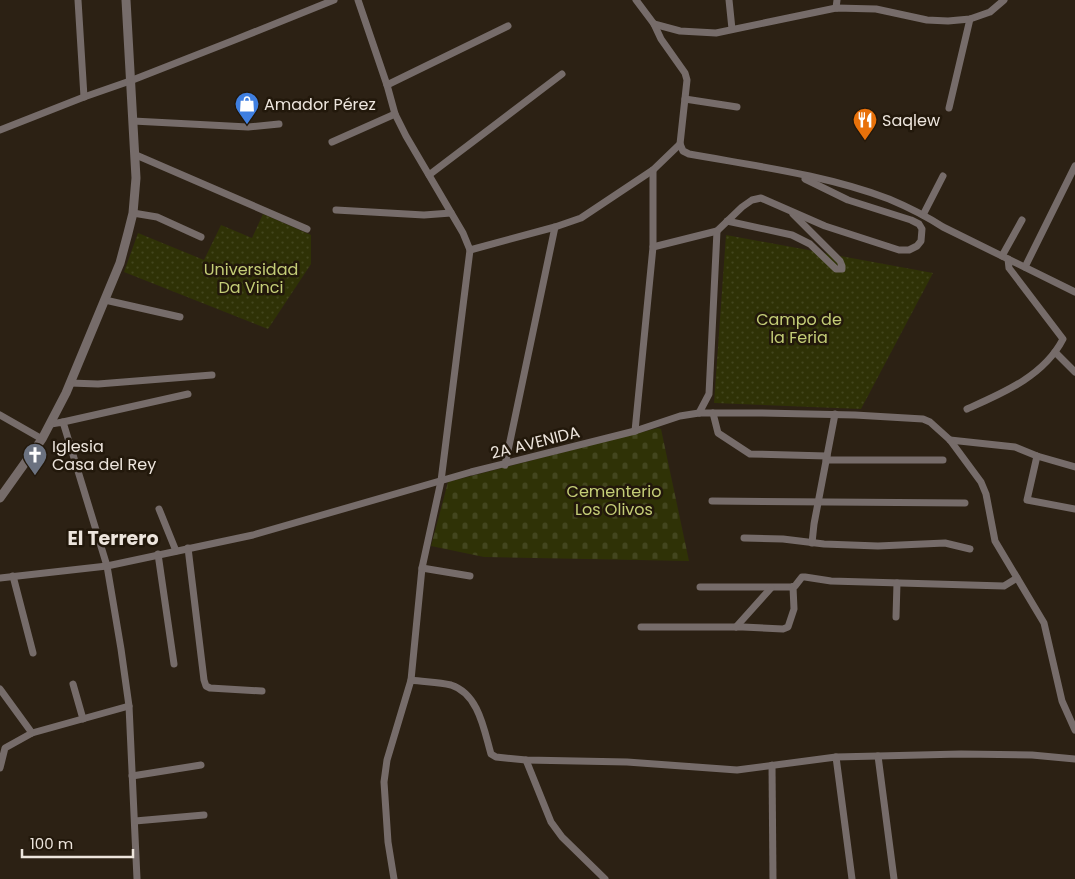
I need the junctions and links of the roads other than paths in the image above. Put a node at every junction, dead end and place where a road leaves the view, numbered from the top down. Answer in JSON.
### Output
{"nodes":[{"id":1,"x":78,"y":0,"type":"edge"},
{"id":2,"x":126,"y":0,"type":"edge"},
{"id":3,"x":334,"y":0,"type":"edge"},
{"id":4,"x":358,"y":0,"type":"edge"},
{"id":5,"x":636,"y":0,"type":"edge"},
{"id":6,"x":729,"y":0,"type":"edge"},
{"id":7,"x":1004,"y":0,"type":"edge"},
{"id":8,"x":836,"y":4,"type":"edge"},
{"id":9,"x":970,"y":19,"type":"junction"},
{"id":10,"x":654,"y":24,"type":"junction"},
{"id":11,"x":508,"y":26,"type":"dead end"},
{"id":12,"x":732,"y":29,"type":"junction"},
{"id":13,"x":562,"y":74,"type":"dead end"},
{"id":14,"x":130,"y":81,"type":"junction"},
{"id":15,"x":387,"y":85,"type":"junction"},
{"id":16,"x":84,"y":97,"type":"junction"},
{"id":17,"x":685,"y":99,"type":"junction"},
{"id":18,"x":737,"y":106,"type":"dead end"},
{"id":19,"x":948,"y":108,"type":"dead end"},
{"id":20,"x":396,"y":114,"type":"junction"},
{"id":21,"x":133,"y":121,"type":"junction"},
{"id":22,"x":279,"y":124,"type":"dead end"},
{"id":23,"x":0,"y":130,"type":"edge"},
{"id":24,"x":332,"y":142,"type":"dead end"},
{"id":25,"x":680,"y":144,"type":"junction"},
{"id":26,"x":136,"y":154,"type":"junction"},
{"id":27,"x":1075,"y":166,"type":"edge"},
{"id":28,"x":653,"y":170,"type":"junction"},
{"id":29,"x":794,"y":174,"type":"junction"},
{"id":30,"x":429,"y":175,"type":"junction"},
{"id":31,"x":943,"y":176,"type":"dead end"},
{"id":32,"x":336,"y":210,"type":"dead end"},
{"id":33,"x":789,"y":210,"type":"junction"},
{"id":34,"x":133,"y":213,"type":"junction"},
{"id":35,"x":451,"y":213,"type":"junction"},
{"id":36,"x":922,"y":215,"type":"junction"},
{"id":37,"x":1022,"y":220,"type":"dead end"},
{"id":38,"x":728,"y":221,"type":"junction"},
{"id":39,"x":555,"y":227,"type":"junction"},
{"id":40,"x":307,"y":229,"type":"dead end"},
{"id":41,"x":717,"y":231,"type":"junction"},
{"id":42,"x":201,"y":237,"type":"dead end"},
{"id":43,"x":653,"y":247,"type":"junction"},
{"id":44,"x":470,"y":250,"type":"junction"},
{"id":45,"x":1005,"y":258,"type":"junction"},
{"id":46,"x":1025,"y":267,"type":"junction"},
{"id":47,"x":1075,"y":292,"type":"edge"},
{"id":48,"x":105,"y":300,"type":"junction"},
{"id":49,"x":180,"y":317,"type":"dead end"},
{"id":50,"x":1055,"y":352,"type":"junction"},
{"id":51,"x":1075,"y":372,"type":"edge"},
{"id":52,"x":212,"y":375,"type":"dead end"},
{"id":53,"x":70,"y":383,"type":"junction"},
{"id":54,"x":188,"y":394,"type":"dead end"},
{"id":55,"x":967,"y":409,"type":"dead end"},
{"id":56,"x":700,"y":413,"type":"junction"},
{"id":57,"x":712,"y":413,"type":"junction"},
{"id":58,"x":835,"y":414,"type":"junction"},
{"id":59,"x":0,"y":415,"type":"edge"},
{"id":60,"x":63,"y":422,"type":"junction"},
{"id":61,"x":51,"y":424,"type":"junction"},
{"id":62,"x":635,"y":430,"type":"junction"},
{"id":63,"x":42,"y":439,"type":"junction"},
{"id":64,"x":950,"y":440,"type":"junction"},
{"id":65,"x":1037,"y":456,"type":"junction"},
{"id":66,"x":827,"y":458,"type":"junction"},
{"id":67,"x":943,"y":460,"type":"dead end"},
{"id":68,"x":505,"y":465,"type":"junction"},
{"id":69,"x":1075,"y":468,"type":"edge"},
{"id":70,"x":441,"y":481,"type":"junction"},
{"id":71,"x":0,"y":498,"type":"edge"},
{"id":72,"x":712,"y":501,"type":"dead end"},
{"id":73,"x":818,"y":502,"type":"junction"},
{"id":74,"x":965,"y":503,"type":"dead end"},
{"id":75,"x":160,"y":509,"type":"dead end"},
{"id":76,"x":1075,"y":509,"type":"edge"},
{"id":77,"x":744,"y":538,"type":"dead end"},
{"id":78,"x":812,"y":542,"type":"junction"},
{"id":79,"x":188,"y":548,"type":"junction"},
{"id":80,"x":970,"y":548,"type":"dead end"},
{"id":81,"x":176,"y":551,"type":"junction"},
{"id":82,"x":158,"y":554,"type":"junction"},
{"id":83,"x":106,"y":566,"type":"junction"},
{"id":84,"x":422,"y":568,"type":"junction"},
{"id":85,"x":14,"y":576,"type":"junction"},
{"id":86,"x":470,"y":576,"type":"dead end"},
{"id":87,"x":0,"y":578,"type":"edge"},
{"id":88,"x":1017,"y":578,"type":"junction"},
{"id":89,"x":897,"y":583,"type":"junction"},
{"id":90,"x":700,"y":587,"type":"dead end"},
{"id":91,"x":793,"y":587,"type":"junction"},
{"id":92,"x":771,"y":588,"type":"junction"},
{"id":93,"x":896,"y":617,"type":"dead end"},
{"id":94,"x":641,"y":626,"type":"dead end"},
{"id":95,"x":736,"y":627,"type":"junction"},
{"id":96,"x":33,"y":652,"type":"dead end"},
{"id":97,"x":174,"y":664,"type":"dead end"},
{"id":98,"x":411,"y":680,"type":"junction"},
{"id":99,"x":73,"y":684,"type":"dead end"},
{"id":100,"x":0,"y":689,"type":"edge"},
{"id":101,"x":262,"y":691,"type":"dead end"},
{"id":102,"x":129,"y":706,"type":"junction"},
{"id":103,"x":83,"y":719,"type":"junction"},
{"id":104,"x":1075,"y":730,"type":"edge"},
{"id":105,"x":32,"y":733,"type":"junction"},
{"id":106,"x":3,"y":747,"type":"edge"},
{"id":107,"x":878,"y":756,"type":"junction"},
{"id":108,"x":836,"y":758,"type":"junction"},
{"id":109,"x":1075,"y":759,"type":"edge"},
{"id":110,"x":526,"y":760,"type":"junction"},
{"id":111,"x":772,"y":765,"type":"junction"},
{"id":112,"x":201,"y":766,"type":"dead end"},
{"id":113,"x":0,"y":768,"type":"edge"},
{"id":114,"x":132,"y":776,"type":"junction"},
{"id":115,"x":204,"y":815,"type":"dead end"},
{"id":116,"x":135,"y":821,"type":"junction"},
{"id":117,"x":137,"y":879,"type":"edge"},
{"id":118,"x":394,"y":879,"type":"edge"},
{"id":119,"x":605,"y":879,"type":"edge"},
{"id":120,"x":773,"y":879,"type":"edge"},
{"id":121,"x":852,"y":879,"type":"edge"},
{"id":122,"x":894,"y":879,"type":"edge"}],
"edges":[{"from":1,"to":16,"type":"street"},
{"from":2,"to":14,"type":"street"},
{"from":3,"to":14,"type":"street"},
{"from":4,"to":15,"type":"street"},
{"from":5,"to":10,"type":"street"},
{"from":6,"to":12,"type":"street"},
{"from":7,"to":9,"type":"street"},
{"from":8,"to":9,"type":"street"},
{"from":8,"to":12,"type":"street"},
{"from":9,"to":19,"type":"street"},
{"from":10,"to":12,"type":"street"},
{"from":10,"to":17,"type":"street"},
{"from":11,"to":15,"type":"street"},
{"from":13,"to":30,"type":"street"},
{"from":14,"to":16,"type":"street"},
{"from":14,"to":21,"type":"street"},
{"from":15,"to":20,"type":"street"},
{"from":16,"to":23,"type":"street"},
{"from":17,"to":18,"type":"street"},
{"from":17,"to":25,"type":"street"},
{"from":20,"to":24,"type":"street"},
{"from":20,"to":30,"type":"street"},
{"from":21,"to":22,"type":"street"},
{"from":21,"to":26,"type":"street"},
{"from":25,"to":28,"type":"street"},
{"from":25,"to":29,"type":"street"},
{"from":26,"to":34,"type":"street"},
{"from":26,"to":40,"type":"street"},
{"from":27,"to":46,"type":"street"},
{"from":28,"to":39,"type":"street"},
{"from":28,"to":43,"type":"street"},
{"from":29,"to":33,"type":"street"},
{"from":29,"to":36,"type":"street"},
{"from":30,"to":35,"type":"street"},
{"from":31,"to":36,"type":"street"},
{"from":32,"to":35,"type":"street"},
{"from":33,"to":38,"type":"street"},
{"from":33,"to":38,"type":"street"},
{"from":34,"to":42,"type":"street"},
{"from":34,"to":48,"type":"street"},
{"from":35,"to":44,"type":"street"},
{"from":36,"to":45,"type":"street"},
{"from":37,"to":45,"type":"street"},
{"from":38,"to":41,"type":"street"},
{"from":39,"to":44,"type":"street"},
{"from":39,"to":68,"type":"street"},
{"from":41,"to":43,"type":"street"},
{"from":41,"to":56,"type":"street"},
{"from":43,"to":62,"type":"street"},
{"from":44,"to":70,"type":"street"},
{"from":45,"to":46,"type":"street"},
{"from":45,"to":50,"type":"street"},
{"from":46,"to":47,"type":"street"},
{"from":48,"to":49,"type":"street"},
{"from":48,"to":53,"type":"street"},
{"from":50,"to":51,"type":"street"},
{"from":50,"to":55,"type":"street"},
{"from":52,"to":53,"type":"street"},
{"from":53,"to":61,"type":"street"},
{"from":54,"to":60,"type":"street"},
{"from":56,"to":57,"type":"street","name":"2A AVENIDA"},
{"from":56,"to":62,"type":"street","name":"2A AVENIDA"},
{"from":57,"to":58,"type":"street","name":"2A AVENIDA"},
{"from":57,"to":66,"type":"street"},
{"from":58,"to":64,"type":"street","name":"2A AVENIDA"},
{"from":58,"to":66,"type":"street"},
{"from":59,"to":63,"type":"street"},
{"from":60,"to":61,"type":"street"},
{"from":60,"to":83,"type":"street"},
{"from":61,"to":63,"type":"street"},
{"from":62,"to":68,"type":"street","name":"2A AVENIDA"},
{"from":63,"to":71,"type":"street"},
{"from":64,"to":65,"type":"street"},
{"from":64,"to":88,"type":"street","name":"2A AVENIDA"},
{"from":65,"to":69,"type":"street"},
{"from":65,"to":76,"type":"street"},
{"from":66,"to":67,"type":"street"},
{"from":66,"to":73,"type":"street"},
{"from":68,"to":70,"type":"street","name":"2A AVENIDA"},
{"from":70,"to":79,"type":"street","name":"2A AVENIDA"},
{"from":70,"to":84,"type":"street"},
{"from":72,"to":73,"type":"street"},
{"from":73,"to":74,"type":"street"},
{"from":73,"to":78,"type":"street"},
{"from":75,"to":81,"type":"street"},
{"from":77,"to":78,"type":"street"},
{"from":78,"to":80,"type":"street"},
{"from":79,"to":81,"type":"street","name":"2A AVENIDA"},
{"from":79,"to":101,"type":"street"},
{"from":81,"to":82,"type":"street","name":"2A AVENIDA"},
{"from":82,"to":83,"type":"street","name":"2A AVENIDA"},
{"from":82,"to":97,"type":"street"},
{"from":83,"to":85,"type":"street","name":"2A AVENIDA"},
{"from":83,"to":102,"type":"street"},
{"from":84,"to":86,"type":"street"},
{"from":84,"to":98,"type":"street"},
{"from":85,"to":87,"type":"street","name":"2A AVENIDA"},
{"from":85,"to":96,"type":"street"},
{"from":88,"to":89,"type":"street"},
{"from":88,"to":104,"type":"street","name":"2A AVENIDA"},
{"from":89,"to":91,"type":"street"},
{"from":89,"to":93,"type":"street"},
{"from":90,"to":92,"type":"street"},
{"from":91,"to":92,"type":"street"},
{"from":91,"to":95,"type":"street"},
{"from":92,"to":95,"type":"street"},
{"from":94,"to":95,"type":"street"},
{"from":98,"to":110,"type":"street"},
{"from":98,"to":118,"type":"street"},
{"from":99,"to":103,"type":"street"},
{"from":100,"to":105,"type":"street"},
{"from":102,"to":103,"type":"street"},
{"from":102,"to":114,"type":"street"},
{"from":103,"to":105,"type":"street"},
{"from":105,"to":106,"type":"street"},
{"from":106,"to":113,"type":"street"},
{"from":107,"to":108,"type":"street"},
{"from":107,"to":109,"type":"street"},
{"from":107,"to":122,"type":"street"},
{"from":108,"to":111,"type":"street"},
{"from":108,"to":121,"type":"street"},
{"from":110,"to":111,"type":"street"},
{"from":110,"to":119,"type":"street"},
{"from":111,"to":120,"type":"street"},
{"from":112,"to":114,"type":"street"},
{"from":114,"to":116,"type":"street"},
{"from":115,"to":116,"type":"street"},
{"from":116,"to":117,"type":"street"}]}
